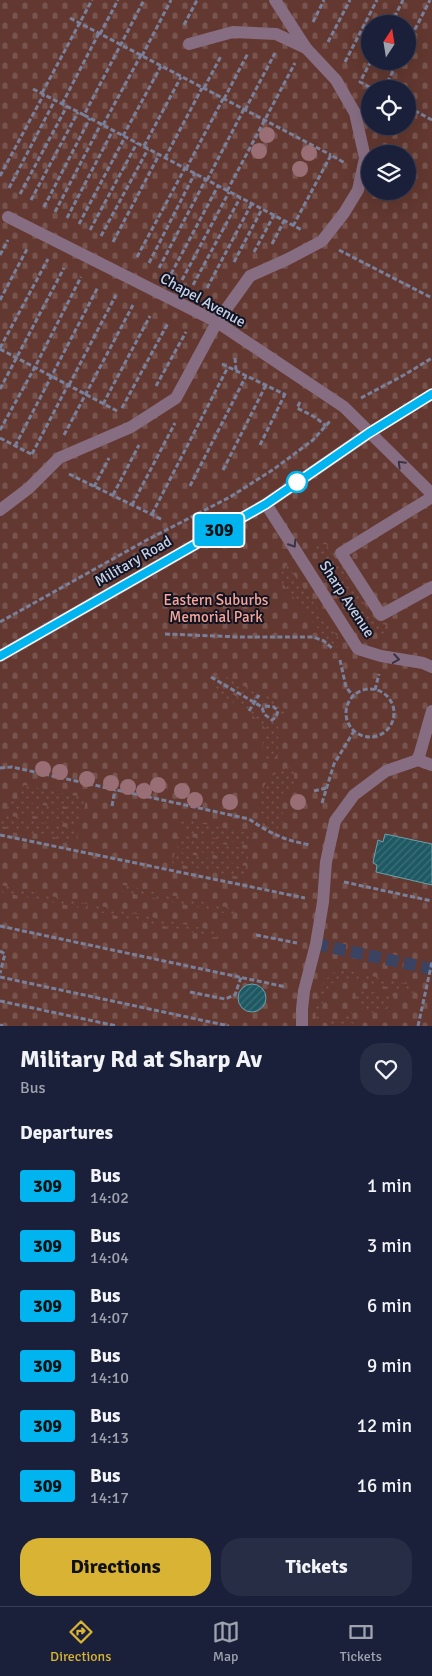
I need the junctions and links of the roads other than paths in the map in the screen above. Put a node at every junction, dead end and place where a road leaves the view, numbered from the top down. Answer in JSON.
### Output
{"nodes":[{"id":1,"x":275,"y":0,"type":"edge"},
{"id":2,"x":189,"y":44,"type":"dead end"},
{"id":3,"x":302,"y":53,"type":"junction"},
{"id":4,"x":8,"y":217,"type":"dead end"},
{"id":5,"x":217,"y":322,"type":"junction"},
{"id":6,"x":432,"y":394,"type":"edge"},
{"id":7,"x":369,"y":433,"type":"junction"},
{"id":8,"x":432,"y":496,"type":"edge"},
{"id":9,"x":266,"y":504,"type":"junction"},
{"id":10,"x":0,"y":510,"type":"edge"},
{"id":11,"x":432,"y":587,"type":"edge"},
{"id":12,"x":0,"y":656,"type":"edge"},
{"id":13,"x":432,"y":667,"type":"edge"},
{"id":14,"x":432,"y":711,"type":"edge"},
{"id":15,"x":418,"y":760,"type":"junction"},
{"id":16,"x":432,"y":765,"type":"edge"},
{"id":17,"x":302,"y":1026,"type":"edge"}],
"edges":[{"from":1,"to":3,"type":"street"},
{"from":2,"to":3,"type":"street"},
{"from":3,"to":5,"type":"street"},
{"from":4,"to":5,"type":"street","name":"Chapel Avenue"},
{"from":5,"to":7,"type":"street","name":"Chapel Avenue"},
{"from":5,"to":10,"type":"street"},
{"from":6,"to":7,"type":"street","name":"Military Road"},
{"from":8,"to":7,"type":"street","name":"Chapel Avenue","one_way":true},
{"from":7,"to":9,"type":"street","name":"Military Road"},
{"from":8,"to":11,"type":"street"},
{"from":9,"to":12,"type":"street","name":"Military Road"},
{"from":9,"to":13,"type":"street","name":"Sharp Avenue","one_way":true},
{"from":14,"to":15,"type":"street"},
{"from":15,"to":16,"type":"street"},
{"from":15,"to":17,"type":"street"}]}
